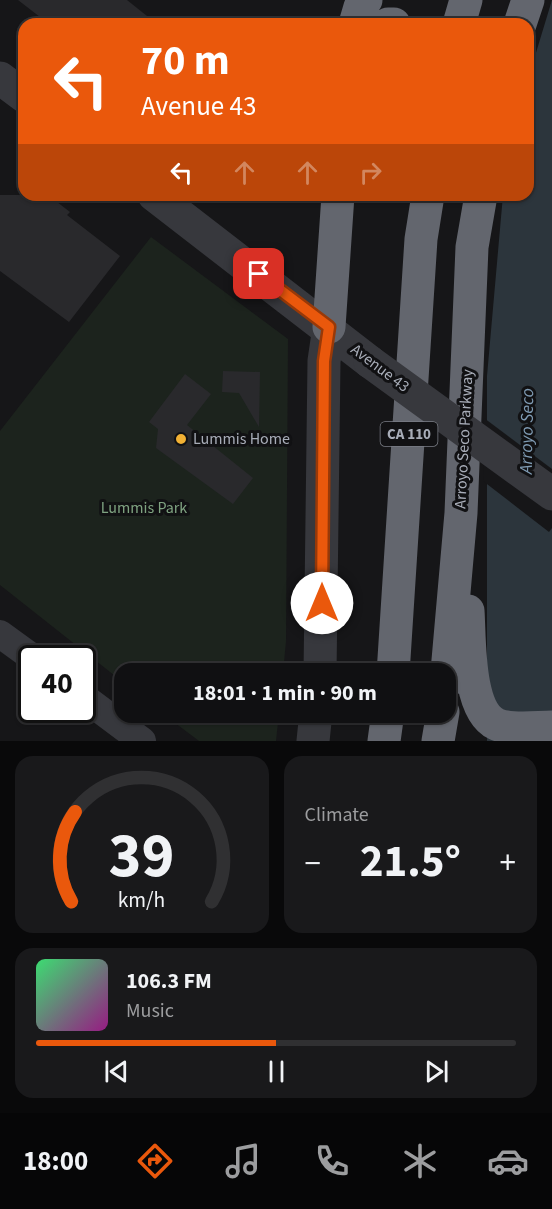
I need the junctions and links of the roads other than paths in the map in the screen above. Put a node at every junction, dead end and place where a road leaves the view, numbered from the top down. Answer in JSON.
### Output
{"nodes":[{"id":1,"x":366,"y":0,"type":"edge"},
{"id":2,"x":466,"y":0,"type":"edge"},
{"id":3,"x":528,"y":0,"type":"edge"},
{"id":4,"x":357,"y":18,"type":"edge"},
{"id":5,"x":461,"y":18,"type":"edge"},
{"id":6,"x":522,"y":18,"type":"edge"},
{"id":7,"x":0,"y":78,"type":"edge"},
{"id":8,"x":18,"y":92,"type":"edge"},
{"id":9,"x":162,"y":201,"type":"edge"},
{"id":10,"x":338,"y":201,"type":"edge"},
{"id":11,"x":421,"y":201,"type":"edge"},
{"id":12,"x":427,"y":201,"type":"edge"},
{"id":13,"x":481,"y":201,"type":"edge"},
{"id":14,"x":421,"y":239,"type":"junction"},
{"id":15,"x":329,"y":327,"type":"junction"},
{"id":16,"x":552,"y":495,"type":"edge"},
{"id":17,"x":461,"y":513,"type":"junction"},
{"id":18,"x":0,"y":634,"type":"edge"},
{"id":19,"x":18,"y":647,"type":"edge"},
{"id":20,"x":320,"y":663,"type":"edge"},
{"id":21,"x":394,"y":663,"type":"edge"},
{"id":22,"x":448,"y":663,"type":"edge"},
{"id":23,"x":96,"y":706,"type":"edge"},
{"id":24,"x":315,"y":723,"type":"edge"},
{"id":25,"x":386,"y":723,"type":"edge"},
{"id":26,"x":441,"y":723,"type":"edge"},
{"id":27,"x":552,"y":727,"type":"edge"},
{"id":28,"x":552,"y":739,"type":"edge"},
{"id":29,"x":142,"y":741,"type":"edge"},
{"id":30,"x":313,"y":741,"type":"edge"},
{"id":31,"x":384,"y":741,"type":"edge"},
{"id":32,"x":438,"y":741,"type":"edge"},
{"id":33,"x":497,"y":741,"type":"edge"}],
"edges":[{"from":1,"to":4,"type":"highway"},
{"from":2,"to":5,"type":"highway"},
{"from":3,"to":6,"type":"highway"},
{"from":7,"to":8,"type":"street"},
{"from":9,"to":15,"type":"street","name":"Avenue 43"},
{"from":10,"to":15,"type":"highway"},
{"from":11,"to":14,"type":"highway"},
{"from":12,"to":14,"type":"highway","number":"CA 110"},
{"from":13,"to":17,"type":"highway","name":"Arroyo Seco Parkway"},
{"from":14,"to":21,"type":"highway","number":"CA 110"},
{"from":15,"to":16,"type":"street","name":"Avenue 43","bridge":true},
{"from":15,"to":20,"type":"street"},
{"from":17,"to":22,"type":"highway","name":"Arroyo Seco Parkway"},
{"from":17,"to":27,"type":"highway"},
{"from":18,"to":19,"type":"street"},
{"from":23,"to":29,"type":"street"},
{"from":24,"to":30,"type":"street"},
{"from":25,"to":31,"type":"highway"},
{"from":26,"to":32,"type":"highway"},
{"from":28,"to":33,"type":"highway"}]}
